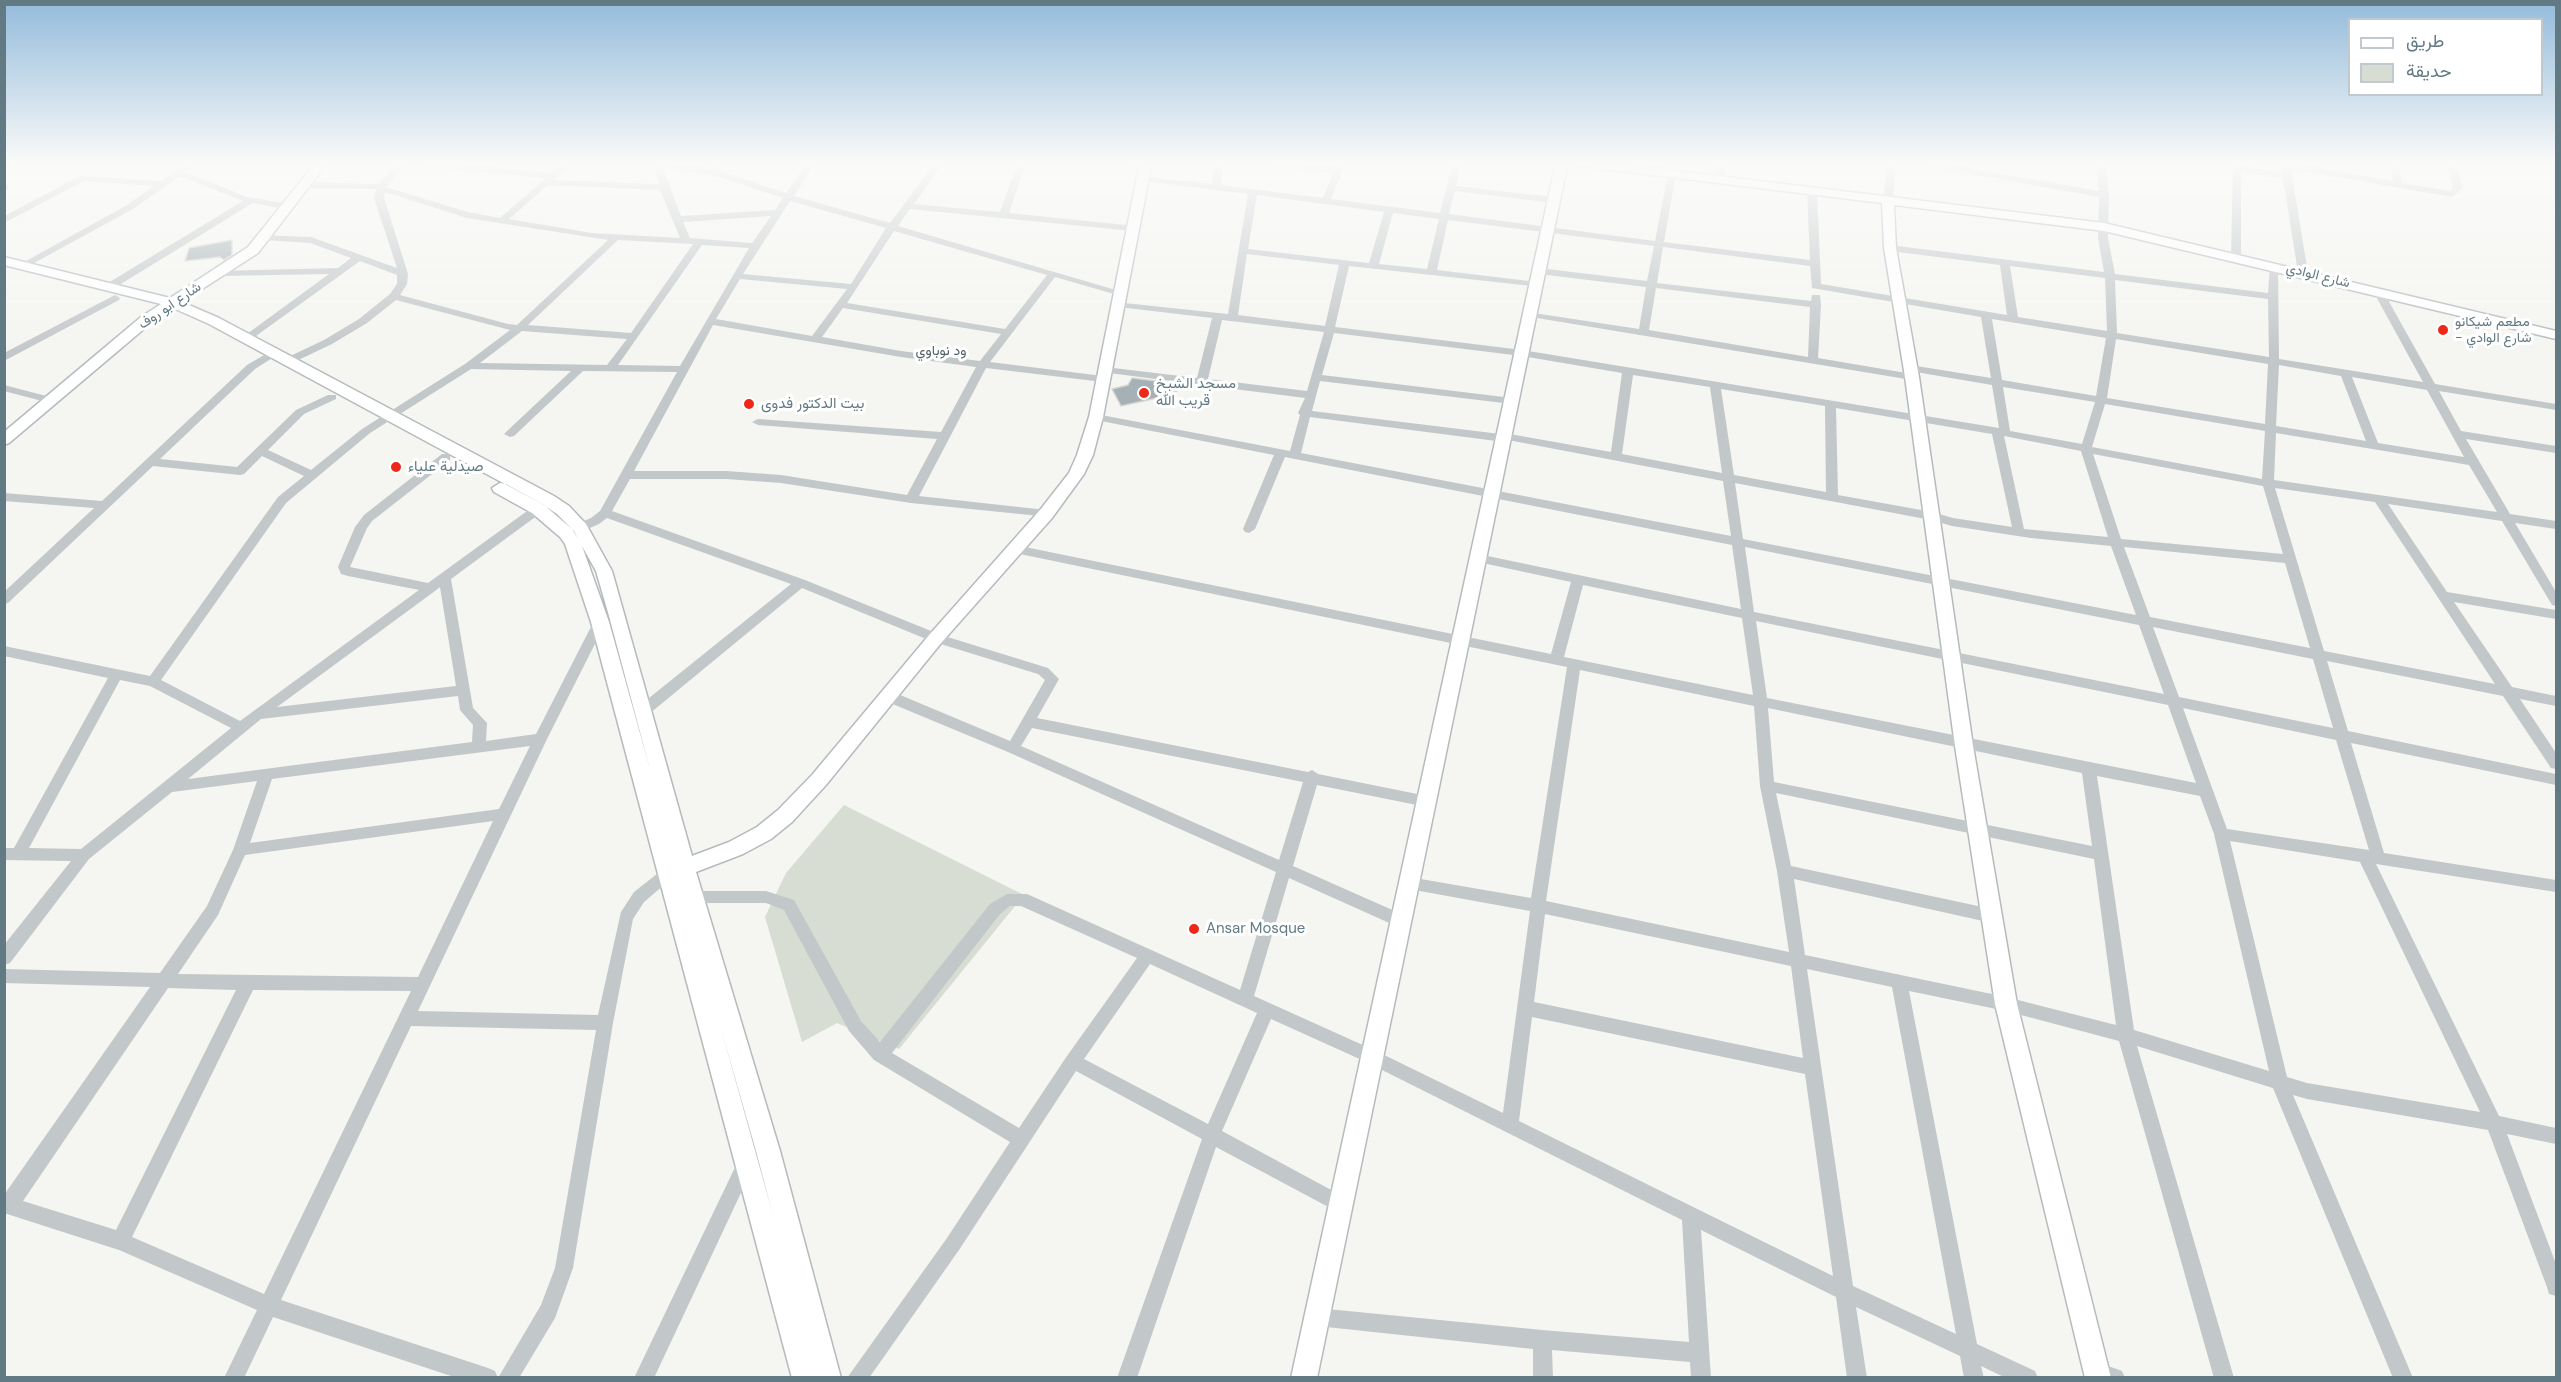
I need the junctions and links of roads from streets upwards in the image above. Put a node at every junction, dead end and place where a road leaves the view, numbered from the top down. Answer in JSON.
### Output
{"nodes":[{"id":1,"x":91,"y":226,"type":"edge"},
{"id":2,"x":207,"y":226,"type":"edge"},
{"id":3,"x":273,"y":226,"type":"edge"},
{"id":4,"x":387,"y":226,"type":"edge"},
{"id":5,"x":543,"y":226,"type":"edge"},
{"id":6,"x":681,"y":226,"type":"edge"},
{"id":7,"x":769,"y":226,"type":"edge"},
{"id":8,"x":886,"y":226,"type":"edge"},
{"id":9,"x":1118,"y":226,"type":"edge"},
{"id":10,"x":1248,"y":226,"type":"edge"},
{"id":11,"x":1384,"y":226,"type":"edge"},
{"id":12,"x":1441,"y":226,"type":"edge"},
{"id":13,"x":1521,"y":226,"type":"edge"},
{"id":14,"x":1548,"y":226,"type":"edge"},
{"id":15,"x":1661,"y":226,"type":"edge"},
{"id":16,"x":1814,"y":226,"type":"edge"},
{"id":17,"x":1888,"y":226,"type":"edge"},
{"id":18,"x":2100,"y":226,"type":"edge"},
{"id":19,"x":2237,"y":226,"type":"edge"},
{"id":20,"x":2295,"y":226,"type":"edge"},
{"id":21,"x":2104,"y":227,"type":"junction"},
{"id":22,"x":891,"y":228,"type":"junction"},
{"id":23,"x":1133,"y":228,"type":"joint"},
{"id":24,"x":1547,"y":230,"type":"junction"},
{"id":25,"x":265,"y":237,"type":"junction"},
{"id":26,"x":615,"y":238,"type":"junction"},
{"id":27,"x":700,"y":241,"type":"junction"},
{"id":28,"x":686,"y":242,"type":"junction"},
{"id":29,"x":1658,"y":243,"type":"junction"},
{"id":30,"x":755,"y":246,"type":"junction"},
{"id":31,"x":1890,"y":248,"type":"junction"},
{"id":32,"x":1244,"y":251,"type":"junction"},
{"id":33,"x":2236,"y":257,"type":"junction"},
{"id":34,"x":358,"y":258,"type":"junction"},
{"id":35,"x":1345,"y":262,"type":"junction"},
{"id":36,"x":2005,"y":263,"type":"junction"},
{"id":37,"x":1816,"y":264,"type":"junction"},
{"id":38,"x":10,"y":265,"type":"edge"},
{"id":39,"x":1373,"y":266,"type":"junction"},
{"id":40,"x":2275,"y":266,"type":"junction"},
{"id":41,"x":340,"y":271,"type":"junction"},
{"id":42,"x":219,"y":273,"type":"junction"},
{"id":43,"x":1431,"y":273,"type":"junction"},
{"id":44,"x":2303,"y":273,"type":"junction"},
{"id":45,"x":403,"y":274,"type":"junction"},
{"id":46,"x":1052,"y":275,"type":"junction"},
{"id":47,"x":736,"y":276,"type":"junction"},
{"id":48,"x":2110,"y":276,"type":"junction"},
{"id":49,"x":1538,"y":278,"type":"junction"},
{"id":50,"x":1652,"y":285,"type":"junction"},
{"id":51,"x":1816,"y":286,"type":"junction"},
{"id":52,"x":854,"y":288,"type":"junction"},
{"id":53,"x":100,"y":290,"type":"junction"},
{"id":54,"x":2378,"y":291,"type":"junction"},
{"id":55,"x":394,"y":296,"type":"junction"},
{"id":56,"x":2273,"y":297,"type":"junction"},
{"id":57,"x":1120,"y":299,"type":"junction"},
{"id":58,"x":1899,"y":300,"type":"junction"},
{"id":59,"x":841,"y":305,"type":"junction"},
{"id":60,"x":1816,"y":305,"type":"junction"},
{"id":61,"x":166,"y":307,"type":"junction"},
{"id":62,"x":1531,"y":314,"type":"junction"},
{"id":63,"x":1986,"y":315,"type":"junction"},
{"id":64,"x":1218,"y":316,"type":"junction"},
{"id":65,"x":1232,"y":318,"type":"junction"},
{"id":66,"x":2013,"y":319,"type":"junction"},
{"id":67,"x":710,"y":321,"type":"junction"},
{"id":68,"x":519,"y":328,"type":"junction"},
{"id":69,"x":1329,"y":331,"type":"junction"},
{"id":70,"x":1007,"y":332,"type":"junction"},
{"id":71,"x":1643,"y":333,"type":"junction"},
{"id":72,"x":2112,"y":334,"type":"junction"},
{"id":73,"x":2556,"y":335,"type":"edge"},
{"id":74,"x":634,"y":336,"type":"junction"},
{"id":75,"x":245,"y":339,"type":"junction"},
{"id":76,"x":815,"y":339,"type":"junction"},
{"id":77,"x":1522,"y":353,"type":"junction"},
{"id":78,"x":4,"y":358,"type":"edge"},
{"id":79,"x":274,"y":358,"type":"junction"},
{"id":80,"x":2273,"y":360,"type":"junction"},
{"id":81,"x":1813,"y":361,"type":"junction"},
{"id":82,"x":982,"y":364,"type":"junction"},
{"id":83,"x":469,"y":366,"type":"junction"},
{"id":84,"x":580,"y":368,"type":"junction"},
{"id":85,"x":610,"y":368,"type":"junction"},
{"id":86,"x":683,"y":369,"type":"junction"},
{"id":87,"x":1628,"y":371,"type":"junction"},
{"id":88,"x":2345,"y":372,"type":"junction"},
{"id":89,"x":1911,"y":373,"type":"junction"},
{"id":90,"x":1104,"y":374,"type":"junction"},
{"id":91,"x":1315,"y":377,"type":"junction"},
{"id":92,"x":1202,"y":381,"type":"junction"},
{"id":93,"x":1997,"y":382,"type":"junction"},
{"id":94,"x":1715,"y":385,"type":"junction"},
{"id":95,"x":2431,"y":387,"type":"junction"},
{"id":96,"x":4,"y":388,"type":"edge"},
{"id":97,"x":1310,"y":395,"type":"junction"},
{"id":98,"x":333,"y":397,"type":"junction"},
{"id":99,"x":50,"y":400,"type":"junction"},
{"id":100,"x":2101,"y":400,"type":"junction"},
{"id":101,"x":1512,"y":401,"type":"junction"},
{"id":102,"x":1830,"y":404,"type":"junction"},
{"id":103,"x":2556,"y":406,"type":"edge"},
{"id":104,"x":1305,"y":413,"type":"junction"},
{"id":105,"x":1096,"y":417,"type":"junction"},
{"id":106,"x":1918,"y":418,"type":"junction"},
{"id":107,"x":385,"y":419,"type":"junction"},
{"id":108,"x":758,"y":422,"type":"dead end"},
{"id":109,"x":2271,"y":430,"type":"junction"},
{"id":110,"x":2001,"y":432,"type":"junction"},
{"id":111,"x":510,"y":434,"type":"dead end"},
{"id":112,"x":2458,"y":434,"type":"junction"},
{"id":113,"x":943,"y":435,"type":"junction"},
{"id":114,"x":1504,"y":437,"type":"junction"},
{"id":115,"x":4,"y":440,"type":"edge"},
{"id":116,"x":2374,"y":446,"type":"junction"},
{"id":117,"x":2086,"y":449,"type":"junction"},
{"id":118,"x":2556,"y":449,"type":"edge"},
{"id":119,"x":261,"y":451,"type":"junction"},
{"id":120,"x":1287,"y":454,"type":"junction"},
{"id":121,"x":446,"y":457,"type":"junction"},
{"id":122,"x":1616,"y":458,"type":"junction"},
{"id":123,"x":151,"y":462,"type":"junction"},
{"id":124,"x":2473,"y":462,"type":"junction"},
{"id":125,"x":313,"y":475,"type":"junction"},
{"id":126,"x":625,"y":475,"type":"junction"},
{"id":127,"x":1728,"y":478,"type":"junction"},
{"id":128,"x":2268,"y":483,"type":"junction"},
{"id":129,"x":1492,"y":495,"type":"junction"},
{"id":130,"x":4,"y":497,"type":"edge"},
{"id":131,"x":1832,"y":497,"type":"junction"},
{"id":132,"x":910,"y":499,"type":"junction"},
{"id":133,"x":2379,"y":500,"type":"junction"},
{"id":134,"x":106,"y":505,"type":"junction"},
{"id":135,"x":538,"y":509,"type":"junction"},
{"id":136,"x":605,"y":513,"type":"junction"},
{"id":137,"x":1046,"y":514,"type":"junction"},
{"id":138,"x":1932,"y":516,"type":"junction"},
{"id":139,"x":2506,"y":517,"type":"junction"},
{"id":140,"x":2556,"y":525,"type":"edge"},
{"id":141,"x":1249,"y":529,"type":"dead end"},
{"id":142,"x":573,"y":530,"type":"junction"},
{"id":143,"x":2019,"y":532,"type":"junction"},
{"id":144,"x":1736,"y":542,"type":"junction"},
{"id":145,"x":2116,"y":542,"type":"junction"},
{"id":146,"x":1015,"y":549,"type":"junction"},
{"id":147,"x":1478,"y":558,"type":"junction"},
{"id":148,"x":2289,"y":559,"type":"junction"},
{"id":149,"x":445,"y":578,"type":"junction"},
{"id":150,"x":1578,"y":579,"type":"junction"},
{"id":151,"x":1941,"y":579,"type":"junction"},
{"id":152,"x":801,"y":583,"type":"junction"},
{"id":153,"x":431,"y":588,"type":"junction"},
{"id":154,"x":2441,"y":595,"type":"junction"},
{"id":155,"x":4,"y":600,"type":"edge"},
{"id":156,"x":2556,"y":602,"type":"edge"},
{"id":157,"x":2556,"y":614,"type":"edge"},
{"id":158,"x":1747,"y":615,"type":"junction"},
{"id":159,"x":2144,"y":621,"type":"junction"},
{"id":160,"x":600,"y":622,"type":"junction"},
{"id":161,"x":936,"y":638,"type":"junction"},
{"id":162,"x":1460,"y":642,"type":"junction"},
{"id":163,"x":4,"y":651,"type":"edge"},
{"id":164,"x":2317,"y":653,"type":"junction"},
{"id":165,"x":1952,"y":656,"type":"junction"},
{"id":166,"x":1556,"y":660,"type":"junction"},
{"id":167,"x":1574,"y":663,"type":"junction"},
{"id":168,"x":117,"y":674,"type":"junction"},
{"id":169,"x":153,"y":682,"type":"junction"},
{"id":170,"x":465,"y":690,"type":"junction"},
{"id":171,"x":2506,"y":691,"type":"junction"},
{"id":172,"x":888,"y":696,"type":"junction"},
{"id":173,"x":2174,"y":701,"type":"junction"},
{"id":174,"x":2556,"y":701,"type":"edge"},
{"id":175,"x":1761,"y":702,"type":"junction"},
{"id":176,"x":644,"y":710,"type":"junction"},
{"id":177,"x":258,"y":714,"type":"junction"},
{"id":178,"x":1029,"y":722,"type":"junction"},
{"id":179,"x":241,"y":727,"type":"junction"},
{"id":180,"x":2341,"y":736,"type":"junction"},
{"id":181,"x":540,"y":739,"type":"junction"},
{"id":182,"x":1964,"y":746,"type":"junction"},
{"id":183,"x":479,"y":747,"type":"junction"},
{"id":184,"x":1013,"y":748,"type":"junction"},
{"id":185,"x":2556,"y":764,"type":"edge"},
{"id":186,"x":2089,"y":769,"type":"junction"},
{"id":187,"x":266,"y":775,"type":"junction"},
{"id":188,"x":1312,"y":776,"type":"junction"},
{"id":189,"x":2556,"y":778,"type":"edge"},
{"id":190,"x":1767,"y":786,"type":"junction"},
{"id":191,"x":167,"y":787,"type":"junction"},
{"id":192,"x":2206,"y":791,"type":"junction"},
{"id":193,"x":1427,"y":801,"type":"junction"},
{"id":194,"x":504,"y":814,"type":"junction"},
{"id":195,"x":1977,"y":828,"type":"junction"},
{"id":196,"x":2221,"y":834,"type":"junction"},
{"id":197,"x":240,"y":850,"type":"junction"},
{"id":198,"x":11,"y":854,"type":"edge"},
{"id":199,"x":2101,"y":854,"type":"junction"},
{"id":200,"x":84,"y":855,"type":"junction"},
{"id":201,"x":2371,"y":856,"type":"junction"},
{"id":202,"x":1286,"y":869,"type":"junction"},
{"id":203,"x":676,"y":871,"type":"junction"},
{"id":204,"x":1785,"y":871,"type":"junction"},
{"id":205,"x":1409,"y":884,"type":"junction"},
{"id":206,"x":2556,"y":886,"type":"edge"},
{"id":207,"x":694,"y":897,"type":"junction"},
{"id":208,"x":1538,"y":906,"type":"junction"},
{"id":209,"x":1992,"y":916,"type":"junction"},
{"id":210,"x":1401,"y":921,"type":"junction"},
{"id":211,"x":1148,"y":955,"type":"junction"},
{"id":212,"x":4,"y":958,"type":"edge"},
{"id":213,"x":1798,"y":960,"type":"junction"},
{"id":214,"x":4,"y":976,"type":"edge"},
{"id":215,"x":166,"y":980,"type":"junction"},
{"id":216,"x":1899,"y":981,"type":"junction"},
{"id":217,"x":248,"y":983,"type":"junction"},
{"id":218,"x":422,"y":984,"type":"junction"},
{"id":219,"x":1245,"y":999,"type":"junction"},
{"id":220,"x":2006,"y":1004,"type":"junction"},
{"id":221,"x":1526,"y":1008,"type":"junction"},
{"id":222,"x":1267,"y":1009,"type":"junction"},
{"id":223,"x":406,"y":1018,"type":"junction"},
{"id":224,"x":605,"y":1023,"type":"junction"},
{"id":225,"x":2126,"y":1035,"type":"junction"},
{"id":226,"x":880,"y":1054,"type":"junction"},
{"id":227,"x":1370,"y":1056,"type":"junction"},
{"id":228,"x":1073,"y":1060,"type":"junction"},
{"id":229,"x":1813,"y":1068,"type":"junction"},
{"id":230,"x":2280,"y":1084,"type":"junction"},
{"id":231,"x":2494,"y":1123,"type":"junction"},
{"id":232,"x":1510,"y":1124,"type":"junction"},
{"id":233,"x":1212,"y":1134,"type":"junction"},
{"id":234,"x":2556,"y":1136,"type":"edge"},
{"id":235,"x":1021,"y":1139,"type":"junction"},
{"id":236,"x":747,"y":1161,"type":"junction"},
{"id":237,"x":7,"y":1204,"type":"edge"},
{"id":238,"x":1340,"y":1204,"type":"junction"},
{"id":239,"x":1692,"y":1214,"type":"junction"},
{"id":240,"x":120,"y":1241,"type":"junction"},
{"id":241,"x":2556,"y":1287,"type":"edge"},
{"id":242,"x":1846,"y":1292,"type":"junction"},
{"id":243,"x":269,"y":1306,"type":"junction"},
{"id":244,"x":1317,"y":1317,"type":"junction"},
{"id":245,"x":1542,"y":1340,"type":"junction"},
{"id":246,"x":1968,"y":1350,"type":"junction"},
{"id":247,"x":1700,"y":1353,"type":"junction"},
{"id":248,"x":2103,"y":1376,"type":"edge"},
{"id":249,"x":234,"y":1377,"type":"edge"},
{"id":250,"x":488,"y":1377,"type":"edge"},
{"id":251,"x":508,"y":1377,"type":"edge"},
{"id":252,"x":644,"y":1377,"type":"edge"},
{"id":253,"x":805,"y":1377,"type":"edge"},
{"id":254,"x":828,"y":1377,"type":"edge"},
{"id":255,"x":857,"y":1377,"type":"edge"},
{"id":256,"x":1127,"y":1377,"type":"edge"},
{"id":257,"x":1304,"y":1377,"type":"edge"},
{"id":258,"x":1543,"y":1377,"type":"edge"},
{"id":259,"x":1701,"y":1377,"type":"edge"},
{"id":260,"x":1857,"y":1377,"type":"edge"},
{"id":261,"x":1974,"y":1377,"type":"edge"},
{"id":262,"x":2028,"y":1377,"type":"edge"},
{"id":263,"x":2224,"y":1377,"type":"edge"},
{"id":264,"x":2403,"y":1377,"type":"edge"}],
"edges":[{"from":1,"to":38,"type":"street"},
{"from":2,"to":53,"type":"street"},
{"from":3,"to":25,"type":"street","name":"شارع ابو روف"},
{"from":4,"to":45,"type":"street"},
{"from":5,"to":26,"type":"street"},
{"from":6,"to":28,"type":"street"},
{"from":7,"to":30,"type":"street"},
{"from":8,"to":22,"type":"street"},
{"from":9,"to":23,"type":"street"},
{"from":10,"to":32,"type":"street"},
{"from":11,"to":39,"type":"street"},
{"from":12,"to":43,"type":"street"},
{"from":13,"to":24,"type":"street"},
{"from":14,"to":24,"type":"street"},
{"from":15,"to":29,"type":"street"},
{"from":16,"to":37,"type":"street"},
{"from":17,"to":31,"type":"street"},
{"from":18,"to":21,"type":"street","name":"شارع الوادي"},
{"from":19,"to":33,"type":"street"},
{"from":20,"to":44,"type":"street"},
{"from":21,"to":33,"type":"street","name":"شارع الوادي"},
{"from":21,"to":48,"type":"street"},
{"from":22,"to":46,"type":"street"},
{"from":22,"to":52,"type":"street"},
{"from":23,"to":57,"type":"street"},
{"from":24,"to":29,"type":"street"},
{"from":24,"to":49,"type":"street"},
{"from":25,"to":34,"type":"street"},
{"from":25,"to":42,"type":"street","name":"شارع ابو روف"},
{"from":26,"to":28,"type":"street"},
{"from":26,"to":68,"type":"street"},
{"from":27,"to":28,"type":"street"},
{"from":27,"to":30,"type":"street"},
{"from":27,"to":74,"type":"street"},
{"from":29,"to":37,"type":"street"},
{"from":29,"to":50,"type":"street"},
{"from":30,"to":47,"type":"street"},
{"from":31,"to":36,"type":"street"},
{"from":31,"to":58,"type":"street"},
{"from":32,"to":35,"type":"street"},
{"from":32,"to":65,"type":"street"},
{"from":33,"to":40,"type":"street","name":"شارع الوادي"},
{"from":34,"to":41,"type":"street"},
{"from":34,"to":45,"type":"street"},
{"from":35,"to":39,"type":"street"},
{"from":35,"to":69,"type":"street"},
{"from":36,"to":48,"type":"street"},
{"from":36,"to":66,"type":"street"},
{"from":37,"to":51,"type":"street"},
{"from":38,"to":53,"type":"street"},
{"from":39,"to":43,"type":"street"},
{"from":40,"to":44,"type":"street","name":"شارع الوادي"},
{"from":40,"to":56,"type":"street"},
{"from":41,"to":42,"type":"street"},
{"from":41,"to":75,"type":"street"},
{"from":42,"to":61,"type":"street","name":"شارع ابو روف"},
{"from":43,"to":49,"type":"street"},
{"from":44,"to":54,"type":"street","name":"شارع الوادي"},
{"from":45,"to":55,"type":"street"},
{"from":46,"to":57,"type":"street"},
{"from":46,"to":70,"type":"street"},
{"from":47,"to":52,"type":"street"},
{"from":47,"to":67,"type":"street"},
{"from":48,"to":56,"type":"street"},
{"from":48,"to":72,"type":"street"},
{"from":49,"to":50,"type":"street"},
{"from":49,"to":62,"type":"street"},
{"from":50,"to":60,"type":"street"},
{"from":50,"to":71,"type":"street"},
{"from":51,"to":58,"type":"street"},
{"from":51,"to":60,"type":"street"},
{"from":52,"to":59,"type":"street"},
{"from":53,"to":61,"type":"street"},
{"from":53,"to":78,"type":"street"},
{"from":54,"to":73,"type":"street","name":"شارع الوادي"},
{"from":54,"to":95,"type":"street"},
{"from":55,"to":68,"type":"street"},
{"from":55,"to":79,"type":"street"},
{"from":56,"to":80,"type":"street"},
{"from":57,"to":64,"type":"street"},
{"from":57,"to":90,"type":"street"},
{"from":58,"to":63,"type":"street"},
{"from":58,"to":89,"type":"street"},
{"from":59,"to":70,"type":"street"},
{"from":59,"to":76,"type":"street"},
{"from":60,"to":81,"type":"street"},
{"from":61,"to":75,"type":"street"},
{"from":61,"to":79,"type":"street"},
{"from":61,"to":99,"type":"street","name":"شارع ابو روف"},
{"from":62,"to":71,"type":"street"},
{"from":62,"to":77,"type":"street"},
{"from":63,"to":66,"type":"street"},
{"from":63,"to":93,"type":"street"},
{"from":64,"to":65,"type":"street"},
{"from":64,"to":92,"type":"street"},
{"from":65,"to":69,"type":"street"},
{"from":66,"to":72,"type":"street"},
{"from":67,"to":76,"type":"street"},
{"from":67,"to":86,"type":"street"},
{"from":68,"to":74,"type":"street"},
{"from":68,"to":83,"type":"street"},
{"from":69,"to":77,"type":"street"},
{"from":69,"to":91,"type":"street"},
{"from":70,"to":82,"type":"street"},
{"from":71,"to":81,"type":"street"},
{"from":72,"to":80,"type":"street"},
{"from":72,"to":100,"type":"street"},
{"from":74,"to":85,"type":"street"},
{"from":75,"to":79,"type":"street"},
{"from":76,"to":82,"type":"street"},
{"from":77,"to":87,"type":"street"},
{"from":77,"to":101,"type":"street"},
{"from":79,"to":98,"type":"street"},
{"from":79,"to":107,"type":"street"},
{"from":79,"to":123,"type":"street"},
{"from":80,"to":88,"type":"street"},
{"from":80,"to":109,"type":"street"},
{"from":81,"to":89,"type":"street"},
{"from":82,"to":90,"type":"street"},
{"from":82,"to":113,"type":"street"},
{"from":83,"to":84,"type":"street"},
{"from":83,"to":107,"type":"street"},
{"from":84,"to":85,"type":"street"},
{"from":84,"to":111,"type":"street"},
{"from":85,"to":86,"type":"street"},
{"from":86,"to":126,"type":"street"},
{"from":87,"to":94,"type":"street"},
{"from":87,"to":122,"type":"street"},
{"from":88,"to":95,"type":"street"},
{"from":88,"to":116,"type":"street"},
{"from":89,"to":93,"type":"street"},
{"from":89,"to":106,"type":"street"},
{"from":90,"to":92,"type":"street"},
{"from":90,"to":105,"type":"street"},
{"from":91,"to":97,"type":"street"},
{"from":91,"to":101,"type":"street"},
{"from":92,"to":97,"type":"street"},
{"from":93,"to":100,"type":"street"},
{"from":93,"to":110,"type":"street"},
{"from":94,"to":102,"type":"street"},
{"from":94,"to":127,"type":"street"},
{"from":95,"to":103,"type":"street"},
{"from":95,"to":112,"type":"street"},
{"from":96,"to":99,"type":"street"},
{"from":97,"to":104,"type":"street"},
{"from":98,"to":107,"type":"street"},
{"from":98,"to":119,"type":"street"},
{"from":99,"to":115,"type":"street","name":"شارع ابو روف"},
{"from":100,"to":109,"type":"street"},
{"from":100,"to":117,"type":"street"},
{"from":101,"to":114,"type":"street"},
{"from":102,"to":106,"type":"street"},
{"from":102,"to":131,"type":"street"},
{"from":104,"to":114,"type":"street"},
{"from":104,"to":120,"type":"street"},
{"from":105,"to":120,"type":"street"},
{"from":105,"to":137,"type":"street"},
{"from":106,"to":110,"type":"street"},
{"from":106,"to":138,"type":"street"},
{"from":107,"to":121,"type":"street"},
{"from":107,"to":125,"type":"street"},
{"from":107,"to":142,"type":"street"},
{"from":108,"to":113,"type":"street"},
{"from":109,"to":116,"type":"street"},
{"from":109,"to":128,"type":"street"},
{"from":110,"to":117,"type":"street"},
{"from":110,"to":143,"type":"street"},
{"from":112,"to":118,"type":"street"},
{"from":112,"to":124,"type":"street"},
{"from":113,"to":132,"type":"street"},
{"from":114,"to":122,"type":"street"},
{"from":114,"to":129,"type":"street"},
{"from":116,"to":124,"type":"street"},
{"from":117,"to":128,"type":"street"},
{"from":117,"to":145,"type":"street"},
{"from":119,"to":123,"type":"street"},
{"from":119,"to":125,"type":"street"},
{"from":120,"to":129,"type":"street"},
{"from":120,"to":141,"type":"street"},
{"from":121,"to":135,"type":"street"},
{"from":121,"to":153,"type":"street"},
{"from":122,"to":127,"type":"street"},
{"from":123,"to":134,"type":"street"},
{"from":124,"to":139,"type":"street"},
{"from":125,"to":169,"type":"street"},
{"from":126,"to":132,"type":"street"},
{"from":126,"to":136,"type":"street"},
{"from":127,"to":131,"type":"street"},
{"from":127,"to":144,"type":"street"},
{"from":128,"to":133,"type":"street"},
{"from":128,"to":148,"type":"street"},
{"from":129,"to":144,"type":"street"},
{"from":129,"to":147,"type":"street"},
{"from":130,"to":134,"type":"street"},
{"from":131,"to":138,"type":"street"},
{"from":132,"to":137,"type":"street"},
{"from":133,"to":139,"type":"street"},
{"from":133,"to":154,"type":"street"},
{"from":134,"to":155,"type":"street"},
{"from":135,"to":142,"type":"street"},
{"from":135,"to":149,"type":"street"},
{"from":136,"to":142,"type":"street"},
{"from":136,"to":152,"type":"street"},
{"from":137,"to":146,"type":"street"},
{"from":138,"to":143,"type":"street"},
{"from":138,"to":151,"type":"street"},
{"from":139,"to":140,"type":"street"},
{"from":139,"to":156,"type":"street"},
{"from":142,"to":160,"type":"street"},
{"from":142,"to":176,"type":"street"},
{"from":143,"to":145,"type":"street"},
{"from":144,"to":151,"type":"street"},
{"from":144,"to":158,"type":"street"},
{"from":145,"to":148,"type":"street"},
{"from":145,"to":159,"type":"street"},
{"from":146,"to":161,"type":"street"},
{"from":146,"to":162,"type":"street"},
{"from":147,"to":150,"type":"street"},
{"from":147,"to":162,"type":"street"},
{"from":148,"to":164,"type":"street"},
{"from":149,"to":153,"type":"street"},
{"from":149,"to":170,"type":"street"},
{"from":150,"to":158,"type":"street"},
{"from":150,"to":166,"type":"street"},
{"from":151,"to":159,"type":"street"},
{"from":151,"to":165,"type":"street"},
{"from":152,"to":161,"type":"street"},
{"from":152,"to":176,"type":"street"},
{"from":153,"to":177,"type":"street"},
{"from":154,"to":157,"type":"street"},
{"from":154,"to":171,"type":"street"},
{"from":158,"to":165,"type":"street"},
{"from":158,"to":175,"type":"street"},
{"from":159,"to":164,"type":"street"},
{"from":159,"to":173,"type":"street"},
{"from":160,"to":181,"type":"street"},
{"from":160,"to":203,"type":"street"},
{"from":161,"to":172,"type":"street"},
{"from":161,"to":178,"type":"street"},
{"from":162,"to":166,"type":"street"},
{"from":162,"to":193,"type":"street"},
{"from":163,"to":168,"type":"street"},
{"from":164,"to":171,"type":"street"},
{"from":164,"to":180,"type":"street"},
{"from":165,"to":173,"type":"street"},
{"from":165,"to":182,"type":"street"},
{"from":166,"to":167,"type":"street"},
{"from":167,"to":175,"type":"street"},
{"from":167,"to":208,"type":"street"},
{"from":168,"to":169,"type":"street"},
{"from":168,"to":198,"type":"street"},
{"from":169,"to":179,"type":"street"},
{"from":170,"to":177,"type":"street"},
{"from":170,"to":183,"type":"street"},
{"from":171,"to":174,"type":"street"},
{"from":171,"to":185,"type":"street"},
{"from":172,"to":184,"type":"street"},
{"from":172,"to":203,"type":"street"},
{"from":173,"to":180,"type":"street"},
{"from":173,"to":192,"type":"street"},
{"from":175,"to":182,"type":"street"},
{"from":175,"to":190,"type":"street"},
{"from":176,"to":203,"type":"street"},
{"from":177,"to":179,"type":"street"},
{"from":178,"to":184,"type":"street"},
{"from":178,"to":188,"type":"street"},
{"from":179,"to":191,"type":"street"},
{"from":180,"to":189,"type":"street"},
{"from":180,"to":201,"type":"street"},
{"from":181,"to":183,"type":"street"},
{"from":181,"to":194,"type":"street"},
{"from":182,"to":186,"type":"street"},
{"from":182,"to":195,"type":"street"},
{"from":183,"to":187,"type":"street"},
{"from":184,"to":202,"type":"street"},
{"from":186,"to":192,"type":"street"},
{"from":186,"to":199,"type":"street"},
{"from":187,"to":191,"type":"street"},
{"from":187,"to":197,"type":"street"},
{"from":188,"to":193,"type":"street"},
{"from":188,"to":202,"type":"street"},
{"from":190,"to":195,"type":"street"},
{"from":190,"to":204,"type":"street"},
{"from":191,"to":200,"type":"street"},
{"from":192,"to":196,"type":"street"},
{"from":193,"to":205,"type":"street"},
{"from":194,"to":197,"type":"street"},
{"from":194,"to":218,"type":"street"},
{"from":195,"to":199,"type":"street"},
{"from":195,"to":209,"type":"street"},
{"from":196,"to":201,"type":"street"},
{"from":196,"to":230,"type":"street"},
{"from":197,"to":215,"type":"street"},
{"from":198,"to":200,"type":"street"},
{"from":199,"to":225,"type":"street"},
{"from":200,"to":212,"type":"street"},
{"from":201,"to":206,"type":"street"},
{"from":201,"to":231,"type":"street"},
{"from":202,"to":210,"type":"street"},
{"from":202,"to":219,"type":"street"},
{"from":203,"to":207,"type":"street"},
{"from":203,"to":224,"type":"street"},
{"from":203,"to":236,"type":"street"},
{"from":204,"to":209,"type":"street"},
{"from":204,"to":213,"type":"street"},
{"from":205,"to":208,"type":"street"},
{"from":205,"to":210,"type":"street"},
{"from":207,"to":226,"type":"street"},
{"from":207,"to":254,"type":"street"},
{"from":208,"to":213,"type":"street"},
{"from":208,"to":221,"type":"street"},
{"from":209,"to":220,"type":"street"},
{"from":210,"to":227,"type":"street"},
{"from":211,"to":219,"type":"street"},
{"from":211,"to":226,"type":"street"},
{"from":211,"to":228,"type":"street"},
{"from":213,"to":216,"type":"street"},
{"from":213,"to":229,"type":"street"},
{"from":214,"to":215,"type":"street"},
{"from":215,"to":217,"type":"street"},
{"from":215,"to":237,"type":"street"},
{"from":216,"to":220,"type":"street"},
{"from":216,"to":246,"type":"street"},
{"from":217,"to":218,"type":"street"},
{"from":217,"to":240,"type":"street"},
{"from":218,"to":223,"type":"street"},
{"from":219,"to":222,"type":"street"},
{"from":220,"to":225,"type":"street"},
{"from":220,"to":248,"type":"street"},
{"from":221,"to":229,"type":"street"},
{"from":221,"to":232,"type":"street"},
{"from":222,"to":227,"type":"street"},
{"from":222,"to":233,"type":"street"},
{"from":223,"to":224,"type":"street"},
{"from":223,"to":243,"type":"street"},
{"from":224,"to":251,"type":"street"},
{"from":225,"to":230,"type":"street"},
{"from":225,"to":263,"type":"street"},
{"from":226,"to":235,"type":"street"},
{"from":227,"to":232,"type":"street"},
{"from":227,"to":238,"type":"street"},
{"from":228,"to":233,"type":"street"},
{"from":228,"to":235,"type":"street"},
{"from":229,"to":242,"type":"street"},
{"from":230,"to":231,"type":"street"},
{"from":230,"to":264,"type":"street"},
{"from":231,"to":234,"type":"street"},
{"from":231,"to":241,"type":"street"},
{"from":232,"to":239,"type":"street"},
{"from":233,"to":238,"type":"street"},
{"from":233,"to":256,"type":"street"},
{"from":235,"to":255,"type":"street"},
{"from":236,"to":252,"type":"street"},
{"from":236,"to":253,"type":"street"},
{"from":237,"to":240,"type":"street"},
{"from":238,"to":244,"type":"street"},
{"from":239,"to":242,"type":"street"},
{"from":239,"to":247,"type":"street"},
{"from":240,"to":243,"type":"street"},
{"from":242,"to":246,"type":"street"},
{"from":242,"to":260,"type":"street"},
{"from":243,"to":249,"type":"street"},
{"from":243,"to":250,"type":"street"},
{"from":244,"to":245,"type":"street"},
{"from":244,"to":257,"type":"street"},
{"from":245,"to":247,"type":"street"},
{"from":245,"to":258,"type":"street"},
{"from":246,"to":261,"type":"street"},
{"from":246,"to":262,"type":"street"},
{"from":247,"to":259,"type":"street"}]}
